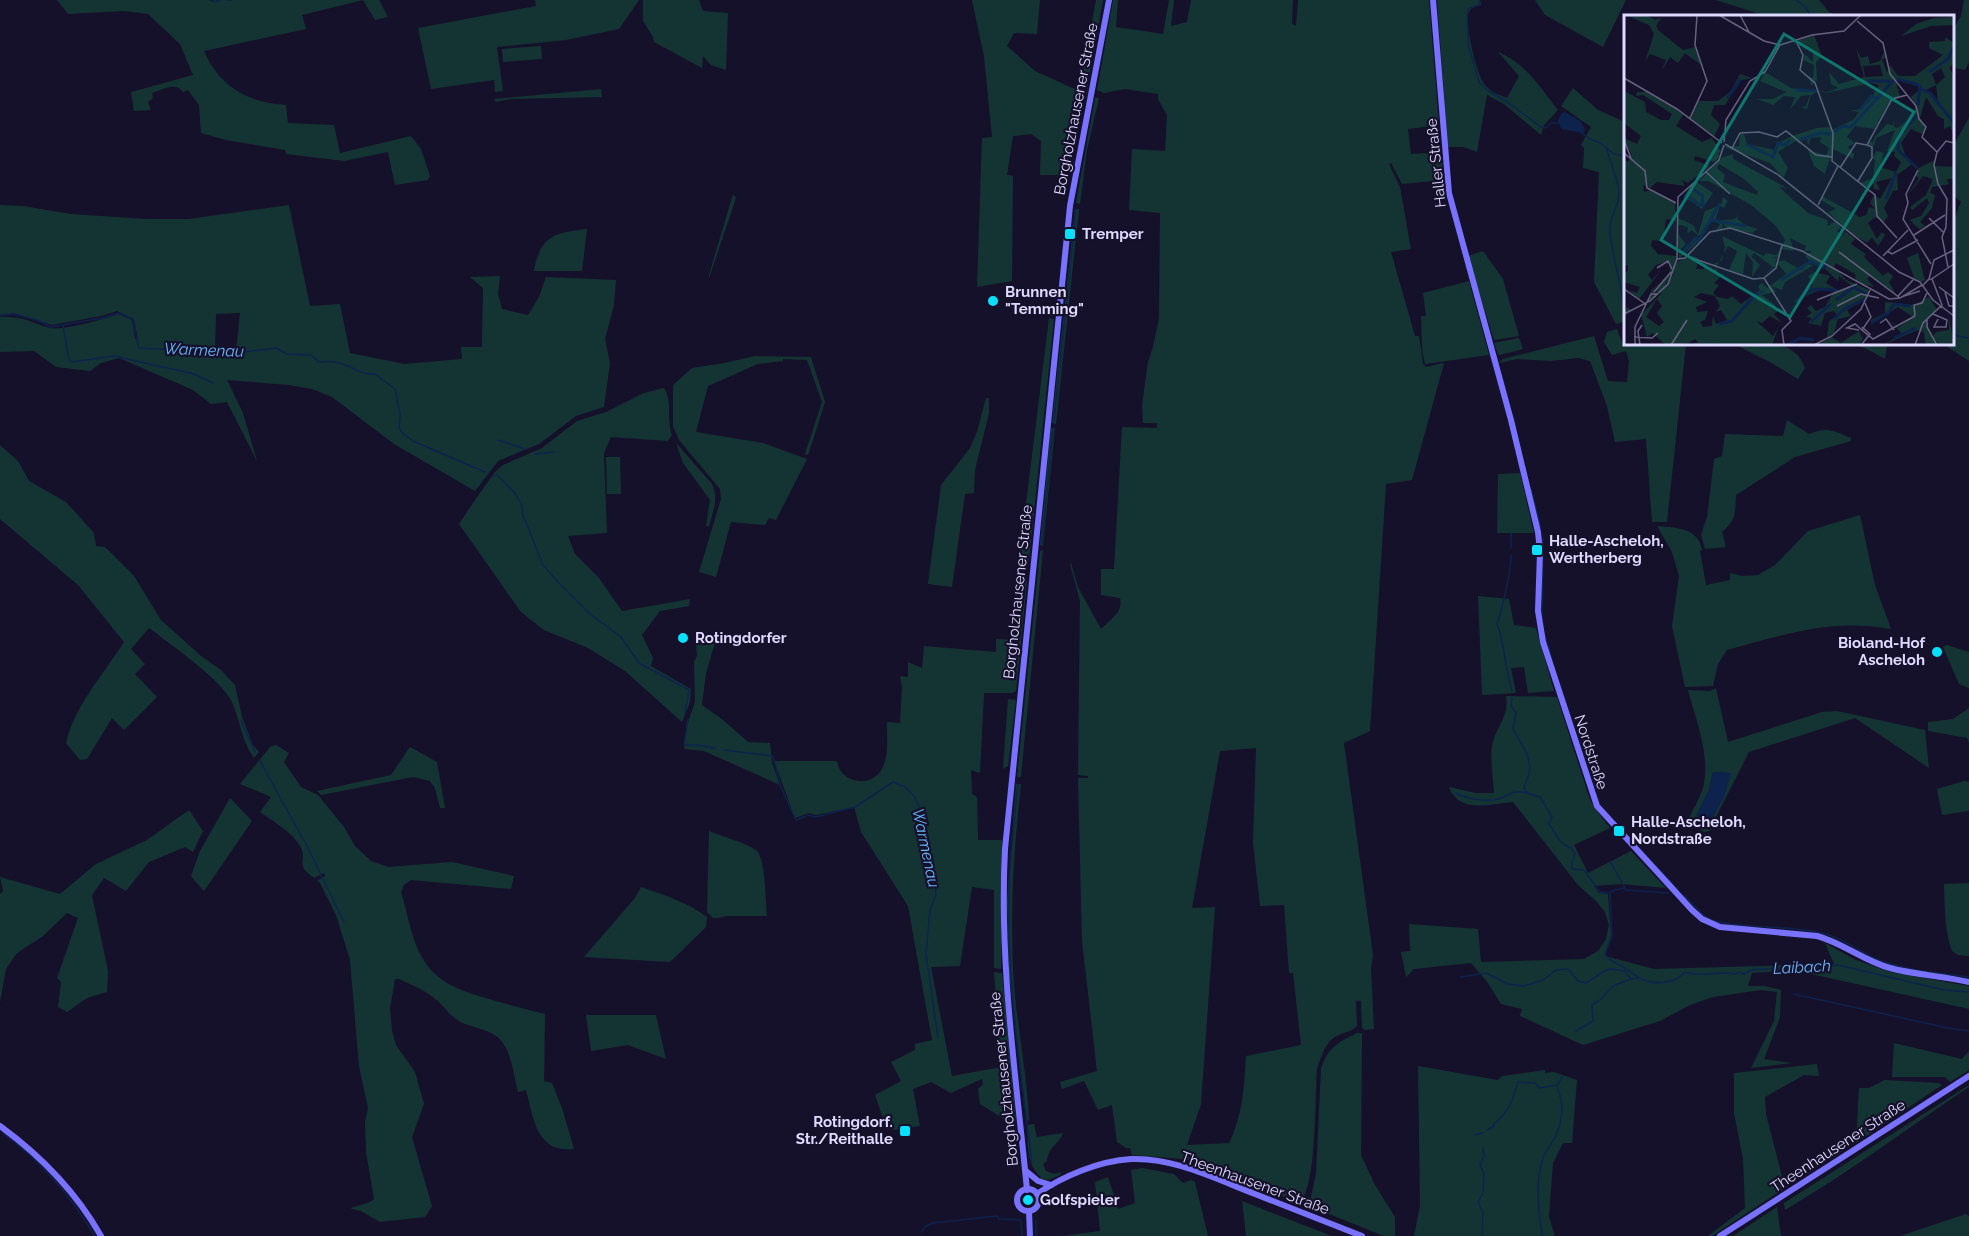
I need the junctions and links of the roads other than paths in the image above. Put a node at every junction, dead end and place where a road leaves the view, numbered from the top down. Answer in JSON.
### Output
{"nodes":[{"id":1,"x":1109,"y":0,"type":"edge"},
{"id":2,"x":1433,"y":0,"type":"edge"},
{"id":3,"x":1493,"y":355,"type":"joint"},
{"id":4,"x":1969,"y":982,"type":"edge"},
{"id":5,"x":1969,"y":1076,"type":"edge"},
{"id":6,"x":0,"y":1126,"type":"edge"},
{"id":7,"x":1026,"y":1171,"type":"junction"},
{"id":8,"x":1051,"y":1185,"type":"junction"},
{"id":9,"x":1028,"y":1190,"type":"junction"},
{"id":10,"x":1037,"y":1194,"type":"junction"},
{"id":11,"x":1029,"y":1211,"type":"junction"},
{"id":12,"x":100,"y":1236,"type":"edge"},
{"id":13,"x":1030,"y":1236,"type":"edge"},
{"id":14,"x":1362,"y":1236,"type":"edge"},
{"id":15,"x":1720,"y":1236,"type":"edge"}],
"edges":[{"from":1,"to":7,"type":"main road","name":"Borgholzhausener Straße"},
{"from":2,"to":3,"type":"main road","name":"Haller Straße"},
{"from":3,"to":4,"type":"main road","name":"Nordstraße"},
{"from":5,"to":15,"type":"main road","name":"Theenhausener Straße"},
{"from":6,"to":12,"type":"main road"},
{"from":7,"to":8,"type":"main road"},
{"from":7,"to":9,"type":"main road","name":"Borgholzhausener Straße"},
{"from":8,"to":10,"type":"main road","name":"Theenhausener Straße"},
{"from":8,"to":14,"type":"main road","name":"Theenhausener Straße"},
{"from":9,"to":10,"type":"main road"},
{"from":9,"to":11,"type":"main road"},
{"from":10,"to":11,"type":"main road"},
{"from":11,"to":13,"type":"main road"}]}
